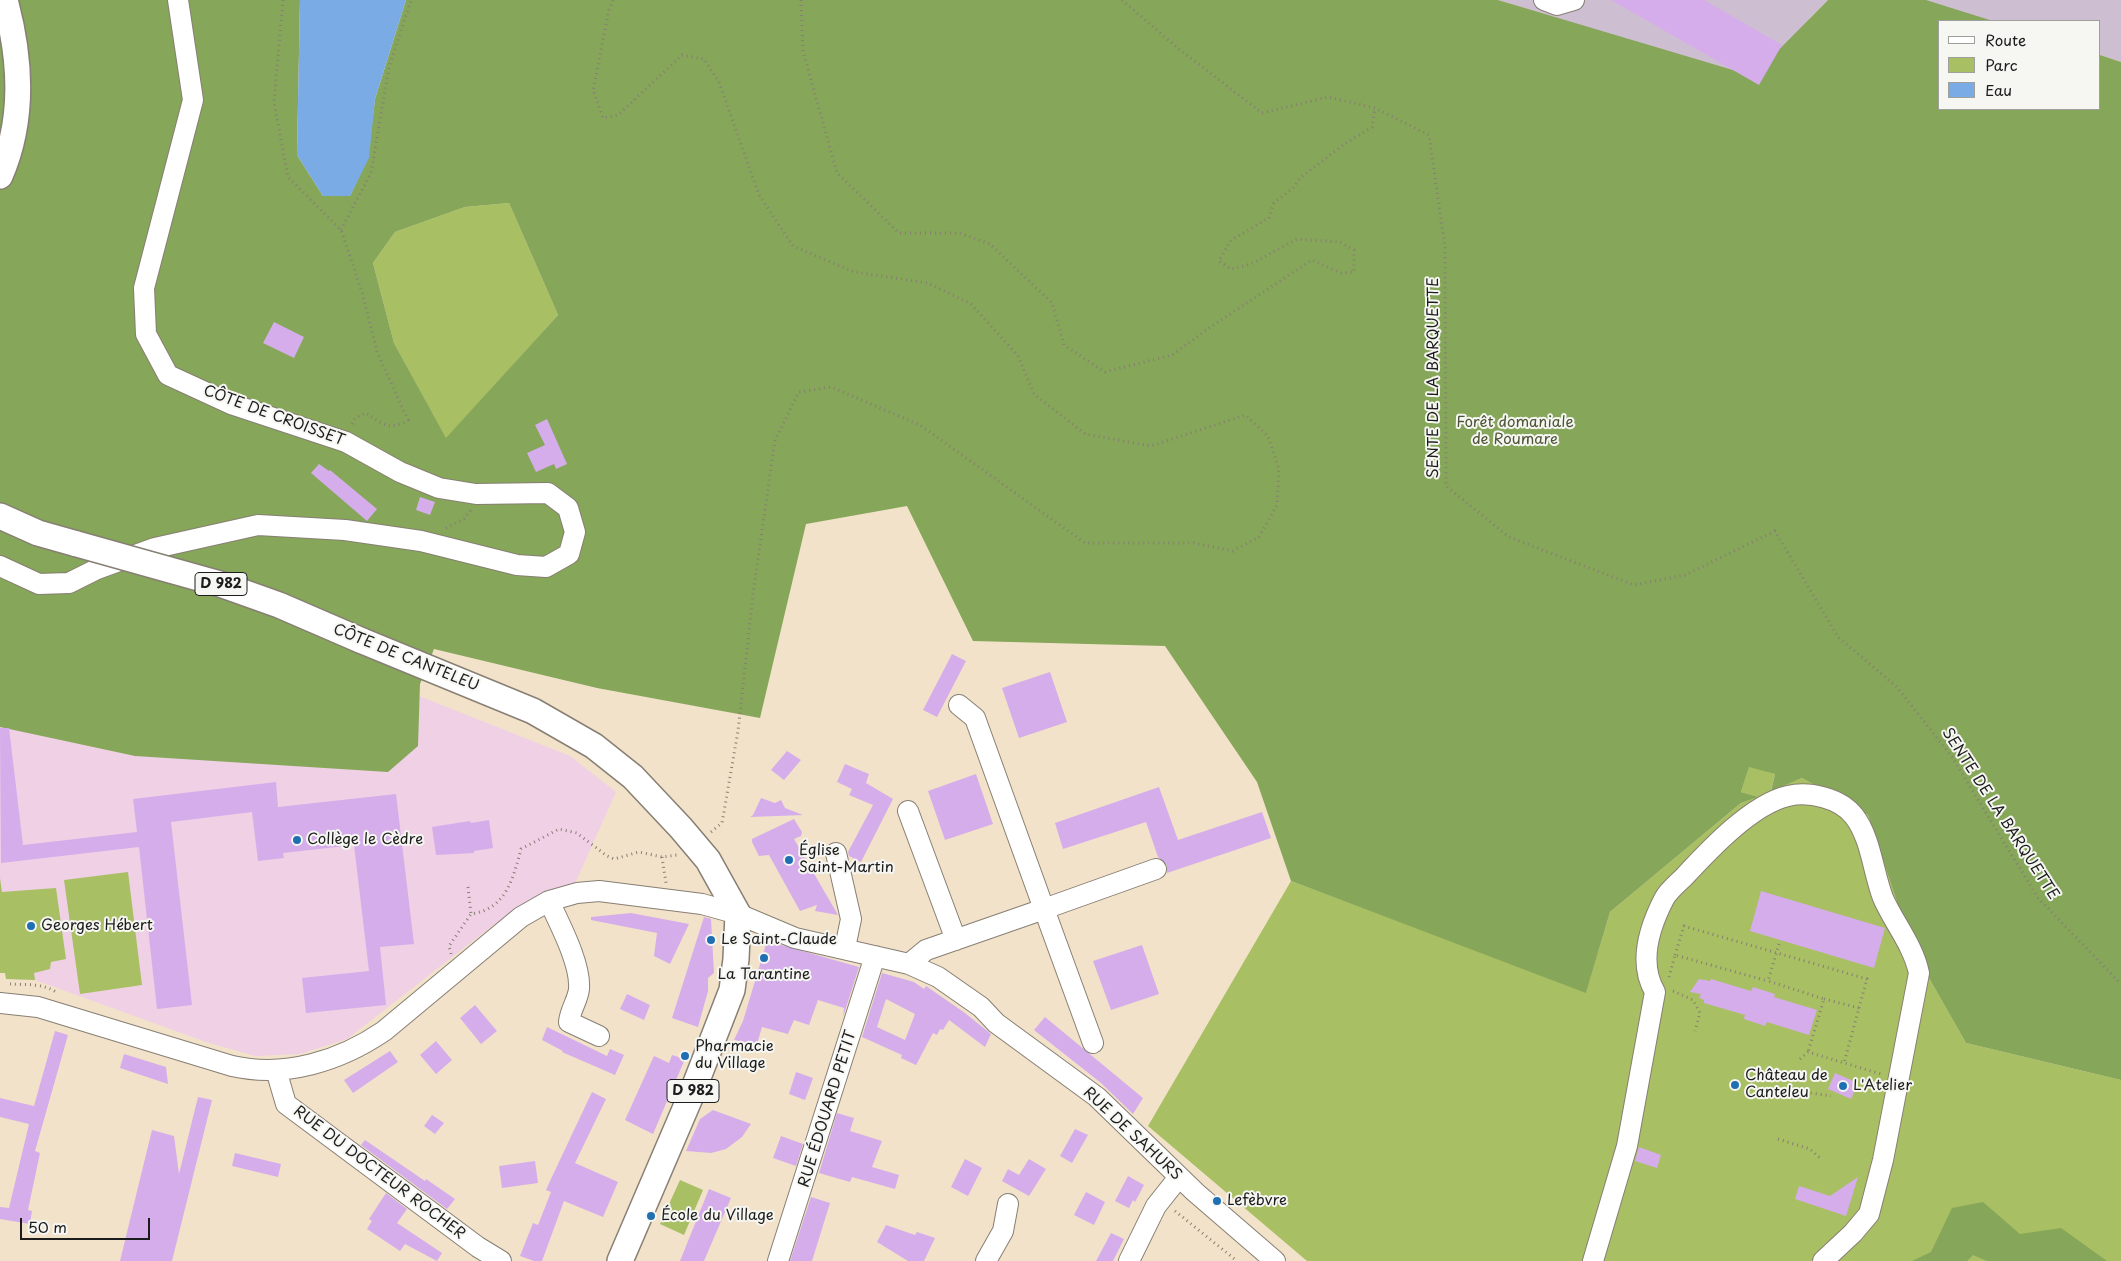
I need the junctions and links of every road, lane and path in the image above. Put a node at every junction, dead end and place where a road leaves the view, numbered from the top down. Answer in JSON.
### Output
{"nodes":[{"id":1,"x":6,"y":0,"type":"edge"},
{"id":2,"x":178,"y":0,"type":"edge"},
{"id":3,"x":283,"y":0,"type":"edge"},
{"id":4,"x":411,"y":0,"type":"edge"},
{"id":5,"x":613,"y":0,"type":"edge"},
{"id":6,"x":802,"y":0,"type":"edge"},
{"id":7,"x":1122,"y":0,"type":"edge"},
{"id":8,"x":1544,"y":0,"type":"edge"},
{"id":9,"x":1574,"y":0,"type":"edge"},
{"id":10,"x":1375,"y":108,"type":"junction"},
{"id":11,"x":0,"y":176,"type":"edge"},
{"id":12,"x":341,"y":230,"type":"junction"},
{"id":13,"x":346,"y":442,"type":"junction"},
{"id":14,"x":458,"y":491,"type":"junction"},
{"id":15,"x":0,"y":516,"type":"edge"},
{"id":16,"x":421,"y":541,"type":"junction"},
{"id":17,"x":0,"y":566,"type":"edge"},
{"id":18,"x":959,"y":705,"type":"dead end"},
{"id":19,"x":908,"y":812,"type":"dead end"},
{"id":20,"x":695,"y":845,"type":"junction"},
{"id":21,"x":836,"y":853,"type":"dead end"},
{"id":22,"x":662,"y":857,"type":"junction"},
{"id":23,"x":1156,"y":869,"type":"dead end"},
{"id":24,"x":468,"y":887,"type":"dead end"},
{"id":25,"x":666,"y":898,"type":"junction"},
{"id":26,"x":549,"y":901,"type":"junction"},
{"id":27,"x":1044,"y":909,"type":"junction"},
{"id":28,"x":470,"y":914,"type":"junction"},
{"id":29,"x":738,"y":914,"type":"junction"},
{"id":30,"x":956,"y":940,"type":"junction"},
{"id":31,"x":1779,"y":944,"type":"dead end"},
{"id":32,"x":845,"y":948,"type":"junction"},
{"id":33,"x":1776,"y":954,"type":"junction"},
{"id":34,"x":1675,"y":955,"type":"junction"},
{"id":35,"x":875,"y":956,"type":"junction"},
{"id":36,"x":908,"y":964,"type":"junction"},
{"id":37,"x":457,"y":971,"type":"junction"},
{"id":38,"x":1768,"y":982,"type":"junction"},
{"id":39,"x":2121,"y":984,"type":"edge"},
{"id":40,"x":1660,"y":990,"type":"junction"},
{"id":41,"x":1824,"y":999,"type":"junction"},
{"id":42,"x":0,"y":1003,"type":"edge"},
{"id":43,"x":1859,"y":1008,"type":"junction"},
{"id":44,"x":1695,"y":1031,"type":"dead end"},
{"id":45,"x":599,"y":1036,"type":"dead end"},
{"id":46,"x":1093,"y":1043,"type":"dead end"},
{"id":47,"x":1808,"y":1052,"type":"junction"},
{"id":48,"x":1800,"y":1059,"type":"dead end"},
{"id":49,"x":1844,"y":1063,"type":"junction"},
{"id":50,"x":276,"y":1070,"type":"junction"},
{"id":51,"x":1898,"y":1080,"type":"junction"},
{"id":52,"x":1791,"y":1090,"type":"dead end"},
{"id":53,"x":1831,"y":1096,"type":"dead end"},
{"id":54,"x":1778,"y":1139,"type":"dead end"},
{"id":55,"x":1821,"y":1159,"type":"dead end"},
{"id":56,"x":1179,"y":1177,"type":"junction"},
{"id":57,"x":1161,"y":1200,"type":"junction"},
{"id":58,"x":1008,"y":1204,"type":"dead end"},
{"id":59,"x":475,"y":1254,"type":"edge"},
{"id":60,"x":501,"y":1261,"type":"edge"},
{"id":61,"x":620,"y":1261,"type":"edge"},
{"id":62,"x":778,"y":1261,"type":"edge"},
{"id":63,"x":986,"y":1261,"type":"edge"},
{"id":64,"x":1129,"y":1261,"type":"edge"},
{"id":65,"x":1237,"y":1261,"type":"edge"},
{"id":66,"x":1275,"y":1261,"type":"edge"},
{"id":67,"x":1593,"y":1261,"type":"edge"},
{"id":68,"x":1823,"y":1261,"type":"edge"}],
"edges":[{"from":1,"to":11,"type":"main road"},
{"from":2,"to":13,"type":"street","name":"CÔTE DE CROISSET"},
{"from":3,"to":12,"type":"path"},
{"from":4,"to":12,"type":"path"},
{"from":5,"to":20,"type":"path"},
{"from":6,"to":10,"type":"path"},
{"from":7,"to":10,"type":"path","name":"SENTE DE LA BARQUETTE"},
{"from":8,"to":9,"type":"street"},
{"from":10,"to":39,"type":"path","name":"SENTE DE LA BARQUETTE"},
{"from":12,"to":13,"type":"path"},
{"from":13,"to":14,"type":"street","name":"CÔTE DE CROISSET"},
{"from":14,"to":16,"type":"path"},
{"from":14,"to":16,"type":"street","name":"CÔTE DE CROISSET"},
{"from":15,"to":20,"type":"main road","name":"CÔTE DE CANTELEU","number":"D 982","bridge":true},
{"from":16,"to":17,"type":"street","name":"CÔTE DE CROISSET"},
{"from":18,"to":27,"type":"street"},
{"from":19,"to":30,"type":"street"},
{"from":20,"to":22,"type":"path"},
{"from":20,"to":29,"type":"main road","name":"CÔTE DE CANTELEU","number":"D 982"},
{"from":21,"to":32,"type":"street"},
{"from":22,"to":25,"type":"path"},
{"from":22,"to":28,"type":"path"},
{"from":23,"to":27,"type":"street"},
{"from":24,"to":28,"type":"path"},
{"from":25,"to":26,"type":"street","name":"RUE DE SAHURS"},
{"from":25,"to":29,"type":"street","name":"RUE DE SAHURS"},
{"from":26,"to":37,"type":"street","name":"RUE DE SAHURS"},
{"from":26,"to":45,"type":"street"},
{"from":27,"to":30,"type":"street"},
{"from":27,"to":46,"type":"street"},
{"from":28,"to":37,"type":"path"},
{"from":29,"to":32,"type":"street","name":"RUE DE SAHURS"},
{"from":29,"to":61,"type":"main road","number":"D 982"},
{"from":30,"to":36,"type":"street"},
{"from":31,"to":33,"type":"path"},
{"from":32,"to":35,"type":"street","name":"RUE DE SAHURS"},
{"from":33,"to":34,"type":"path"},
{"from":33,"to":38,"type":"path"},
{"from":33,"to":43,"type":"path"},
{"from":34,"to":38,"type":"path"},
{"from":34,"to":40,"type":"path"},
{"from":35,"to":36,"type":"street","name":"RUE DE SAHURS"},
{"from":35,"to":62,"type":"street","name":"RUE ÉDOUARD PETIT"},
{"from":36,"to":56,"type":"street","name":"RUE DE SAHURS"},
{"from":37,"to":50,"type":"street","name":"RUE DE SAHURS"},
{"from":38,"to":41,"type":"path"},
{"from":40,"to":44,"type":"path"},
{"from":40,"to":51,"type":"street"},
{"from":40,"to":67,"type":"street"},
{"from":41,"to":43,"type":"path"},
{"from":41,"to":47,"type":"path"},
{"from":42,"to":50,"type":"street","name":"RUE DE SAHURS"},
{"from":43,"to":49,"type":"path"},
{"from":47,"to":48,"type":"path"},
{"from":47,"to":49,"type":"path"},
{"from":49,"to":51,"type":"path"},
{"from":50,"to":59,"type":"street","name":"RUE DU DOCTEUR ROCHER"},
{"from":51,"to":68,"type":"street"},
{"from":52,"to":53,"type":"path"},
{"from":54,"to":55,"type":"path"},
{"from":56,"to":57,"type":"street"},
{"from":56,"to":66,"type":"street","name":"RUE DE SAHURS"},
{"from":57,"to":64,"type":"street"},
{"from":57,"to":65,"type":"path"},
{"from":58,"to":63,"type":"street"},
{"from":59,"to":60,"type":"street","name":"RUE DU DOCTEUR ROCHER"}]}
